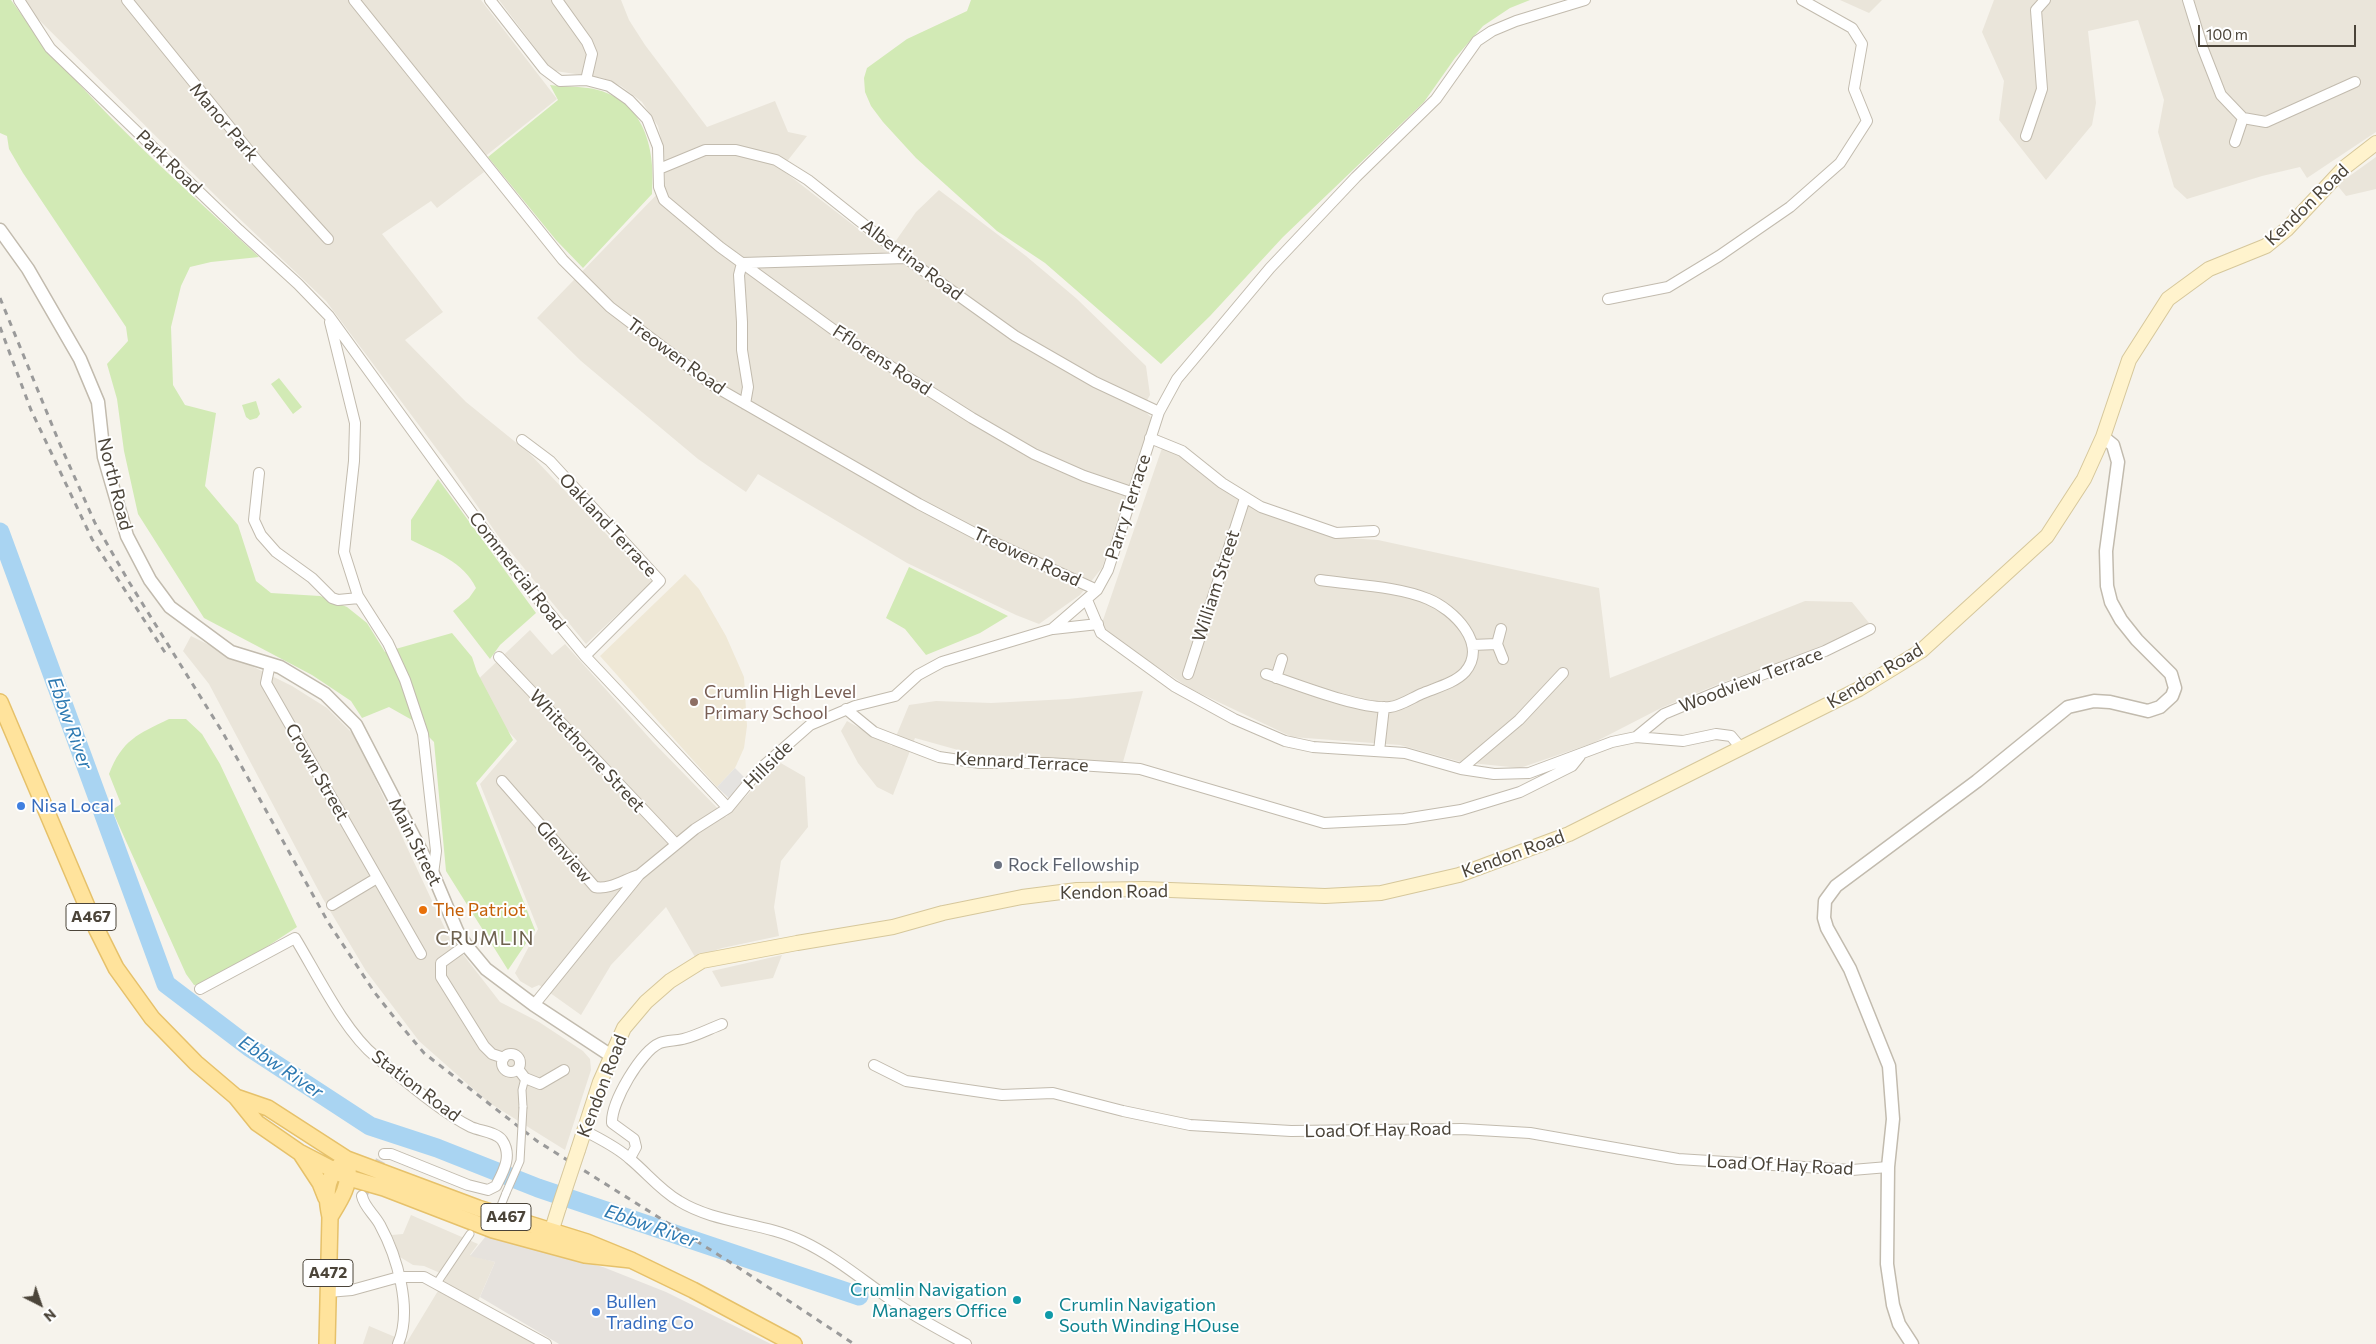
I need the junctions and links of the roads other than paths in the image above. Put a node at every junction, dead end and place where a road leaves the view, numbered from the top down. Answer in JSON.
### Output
{"nodes":[{"id":1,"x":19,"y":0,"type":"edge"},
{"id":2,"x":127,"y":0,"type":"edge"},
{"id":3,"x":354,"y":0,"type":"edge"},
{"id":4,"x":490,"y":0,"type":"edge"},
{"id":5,"x":557,"y":0,"type":"edge"},
{"id":6,"x":1586,"y":0,"type":"edge"},
{"id":7,"x":1802,"y":0,"type":"edge"},
{"id":8,"x":2045,"y":0,"type":"edge"},
{"id":9,"x":2188,"y":0,"type":"edge"},
{"id":10,"x":586,"y":80,"type":"junction"},
{"id":11,"x":2355,"y":82,"type":"dead end"},
{"id":12,"x":2243,"y":118,"type":"junction"},
{"id":13,"x":2026,"y":136,"type":"dead end"},
{"id":14,"x":2235,"y":142,"type":"dead end"},
{"id":15,"x":2376,"y":143,"type":"edge"},
{"id":16,"x":659,"y":169,"type":"junction"},
{"id":17,"x":0,"y":230,"type":"edge"},
{"id":18,"x":328,"y":239,"type":"dead end"},
{"id":19,"x":906,"y":258,"type":"junction"},
{"id":20,"x":742,"y":263,"type":"junction"},
{"id":21,"x":1608,"y":299,"type":"dead end"},
{"id":22,"x":329,"y":316,"type":"junction"},
{"id":23,"x":746,"y":404,"type":"junction"},
{"id":24,"x":1159,"y":412,"type":"junction"},
{"id":25,"x":2103,"y":437,"type":"junction"},
{"id":26,"x":1150,"y":438,"type":"junction"},
{"id":27,"x":522,"y":440,"type":"dead end"},
{"id":28,"x":259,"y":474,"type":"dead end"},
{"id":29,"x":1134,"y":493,"type":"junction"},
{"id":30,"x":1245,"y":498,"type":"junction"},
{"id":31,"x":1374,"y":531,"type":"dead end"},
{"id":32,"x":1320,"y":580,"type":"dead end"},
{"id":33,"x":1097,"y":590,"type":"junction"},
{"id":34,"x":359,"y":598,"type":"junction"},
{"id":35,"x":1087,"y":600,"type":"junction"},
{"id":36,"x":1098,"y":624,"type":"junction"},
{"id":37,"x":1052,"y":629,"type":"junction"},
{"id":38,"x":1501,"y":629,"type":"dead end"},
{"id":39,"x":1870,"y":629,"type":"dead end"},
{"id":40,"x":1472,"y":644,"type":"junction"},
{"id":41,"x":1497,"y":644,"type":"junction"},
{"id":42,"x":585,"y":656,"type":"junction"},
{"id":43,"x":499,"y":657,"type":"dead end"},
{"id":44,"x":1282,"y":659,"type":"dead end"},
{"id":45,"x":1503,"y":659,"type":"dead end"},
{"id":46,"x":270,"y":664,"type":"junction"},
{"id":47,"x":1563,"y":673,"type":"dead end"},
{"id":48,"x":1188,"y":674,"type":"dead end"},
{"id":49,"x":0,"y":702,"type":"edge"},
{"id":50,"x":1384,"y":707,"type":"junction"},
{"id":51,"x":846,"y":709,"type":"junction"},
{"id":52,"x":1636,"y":738,"type":"junction"},
{"id":53,"x":1740,"y":748,"type":"junction"},
{"id":54,"x":1379,"y":751,"type":"junction"},
{"id":55,"x":1580,"y":756,"type":"junction"},
{"id":56,"x":1461,"y":769,"type":"junction"},
{"id":57,"x":502,"y":781,"type":"dead end"},
{"id":58,"x":728,"y":808,"type":"junction"},
{"id":59,"x":676,"y":844,"type":"junction"},
{"id":60,"x":433,"y":874,"type":"junction"},
{"id":61,"x":640,"y":875,"type":"junction"},
{"id":62,"x":377,"y":878,"type":"junction"},
{"id":63,"x":332,"y":905,"type":"dead end"},
{"id":64,"x":466,"y":945,"type":"junction"},
{"id":65,"x":421,"y":954,"type":"dead end"},
{"id":66,"x":200,"y":989,"type":"dead end"},
{"id":67,"x":534,"y":1005,"type":"junction"},
{"id":68,"x":722,"y":1024,"type":"dead end"},
{"id":69,"x":610,"y":1055,"type":"junction"},
{"id":70,"x":874,"y":1064,"type":"dead end"},
{"id":71,"x":564,"y":1070,"type":"dead end"},
{"id":72,"x":525,"y":1078,"type":"junction"},
{"id":73,"x":236,"y":1097,"type":"junction"},
{"id":74,"x":585,"y":1131,"type":"junction"},
{"id":75,"x":299,"y":1152,"type":"junction"},
{"id":76,"x":384,"y":1154,"type":"dead end"},
{"id":77,"x":630,"y":1158,"type":"junction"},
{"id":78,"x":347,"y":1159,"type":"junction"},
{"id":79,"x":1888,"y":1167,"type":"junction"},
{"id":80,"x":334,"y":1171,"type":"junction"},
{"id":81,"x":349,"y":1178,"type":"junction"},
{"id":82,"x":362,"y":1196,"type":"dead end"},
{"id":83,"x":326,"y":1198,"type":"junction"},
{"id":84,"x":500,"y":1208,"type":"dead end"},
{"id":85,"x":330,"y":1217,"type":"junction"},
{"id":86,"x":470,"y":1234,"type":"dead end"},
{"id":87,"x":549,"y":1239,"type":"junction"},
{"id":88,"x":399,"y":1278,"type":"junction"},
{"id":89,"x":437,"y":1283,"type":"junction"},
{"id":90,"x":328,"y":1292,"type":"junction"},
{"id":91,"x":327,"y":1344,"type":"edge"},
{"id":92,"x":398,"y":1344,"type":"edge"},
{"id":93,"x":546,"y":1344,"type":"edge"},
{"id":94,"x":794,"y":1344,"type":"edge"},
{"id":95,"x":966,"y":1344,"type":"edge"},
{"id":96,"x":1912,"y":1344,"type":"edge"}],
"edges":[{"from":1,"to":22,"type":"street","name":"Park Road"},
{"from":2,"to":18,"type":"street","name":"Manor Park"},
{"from":3,"to":23,"type":"street","name":"Treowen Road"},
{"from":4,"to":10,"type":"street"},
{"from":5,"to":10,"type":"street"},
{"from":6,"to":24,"type":"street","name":"Parry Terrace"},
{"from":7,"to":21,"type":"street"},
{"from":8,"to":13,"type":"street"},
{"from":9,"to":12,"type":"street"},
{"from":10,"to":16,"type":"street"},
{"from":11,"to":12,"type":"street"},
{"from":12,"to":14,"type":"street"},
{"from":15,"to":25,"type":"main road","name":"Kendon Road"},
{"from":16,"to":19,"type":"street","name":"Albertina Road"},
{"from":16,"to":20,"type":"street","name":"Fflorens Road"},
{"from":17,"to":46,"type":"street","name":"North Road"},
{"from":19,"to":20,"type":"street"},
{"from":19,"to":24,"type":"street","name":"Albertina Road"},
{"from":20,"to":23,"type":"street"},
{"from":20,"to":29,"type":"street","name":"Fflorens Road"},
{"from":22,"to":34,"type":"street"},
{"from":22,"to":42,"type":"street","name":"Commercial Road"},
{"from":23,"to":33,"type":"street","name":"Treowen Road"},
{"from":24,"to":26,"type":"street","name":"Parry Terrace"},
{"from":25,"to":53,"type":"main road","name":"Kendon Road"},
{"from":25,"to":79,"type":"street"},
{"from":26,"to":29,"type":"street","name":"Parry Terrace"},
{"from":26,"to":30,"type":"street"},
{"from":27,"to":42,"type":"street","name":"Oakland Terrace"},
{"from":28,"to":34,"type":"street"},
{"from":29,"to":33,"type":"street","name":"Parry Terrace"},
{"from":30,"to":31,"type":"street"},
{"from":30,"to":48,"type":"street","name":"William Street"},
{"from":32,"to":40,"type":"street"},
{"from":33,"to":35,"type":"street","name":"Parry Terrace"},
{"from":34,"to":60,"type":"street"},
{"from":35,"to":36,"type":"street"},
{"from":35,"to":37,"type":"street","name":"Hillside"},
{"from":36,"to":37,"type":"street"},
{"from":36,"to":54,"type":"street"},
{"from":37,"to":51,"type":"street","name":"Hillside"},
{"from":38,"to":41,"type":"street"},
{"from":39,"to":52,"type":"street","name":"Woodview Terrace"},
{"from":40,"to":41,"type":"street"},
{"from":40,"to":50,"type":"street"},
{"from":41,"to":45,"type":"street"},
{"from":42,"to":58,"type":"street","name":"Commercial Road"},
{"from":43,"to":59,"type":"street","name":"Whitethorne Street"},
{"from":44,"to":50,"type":"street"},
{"from":46,"to":60,"type":"street","name":"Main Street"},
{"from":46,"to":62,"type":"street","name":"Crown Street"},
{"from":47,"to":56,"type":"street"},
{"from":49,"to":73,"type":"main road","number":"A467"},
{"from":50,"to":54,"type":"street"},
{"from":51,"to":55,"type":"street","name":"Kennard Terrace"},
{"from":51,"to":58,"type":"street","name":"Hillside"},
{"from":52,"to":53,"type":"street"},
{"from":52,"to":55,"type":"street"},
{"from":53,"to":69,"type":"main road","name":"Kendon Road"},
{"from":54,"to":56,"type":"street"},
{"from":55,"to":56,"type":"street"},
{"from":57,"to":61,"type":"street","name":"Glenview"},
{"from":58,"to":59,"type":"street","name":"Hillside"},
{"from":59,"to":61,"type":"street","name":"Hillside"},
{"from":60,"to":64,"type":"street","name":"Main Street"},
{"from":61,"to":67,"type":"street","name":"Hillside"},
{"from":62,"to":63,"type":"street"},
{"from":62,"to":65,"type":"street","name":"Crown Street"},
{"from":64,"to":67,"type":"street","name":"Main Street"},
{"from":64,"to":72,"type":"street"},
{"from":66,"to":76,"type":"street","name":"Station Road"},
{"from":67,"to":69,"type":"street","name":"Main Street"},
{"from":68,"to":77,"type":"street"},
{"from":69,"to":74,"type":"main road","name":"Kendon Road"},
{"from":70,"to":79,"type":"street","name":"Load Of Hay Road"},
{"from":71,"to":72,"type":"street"},
{"from":72,"to":84,"type":"street","bridge":true},
{"from":73,"to":75,"type":"main road","number":"A467"},
{"from":73,"to":78,"type":"main road","number":"A467"},
{"from":74,"to":77,"type":"street"},
{"from":74,"to":87,"type":"main road","name":"Kendon Road","bridge":true},
{"from":75,"to":80,"type":"main road","number":"A467"},
{"from":75,"to":83,"type":"main road"},
{"from":77,"to":95,"type":"street"},
{"from":78,"to":80,"type":"main road","number":"A472"},
{"from":78,"to":81,"type":"main road"},
{"from":78,"to":87,"type":"main road","number":"A467"},
{"from":79,"to":96,"type":"street"},
{"from":80,"to":81,"type":"main road","number":"A467"},
{"from":80,"to":83,"type":"main road","number":"A472"},
{"from":81,"to":85,"type":"main road"},
{"from":81,"to":87,"type":"main road","number":"A467"},
{"from":82,"to":88,"type":"street"},
{"from":83,"to":85,"type":"main road","number":"A472"},
{"from":85,"to":90,"type":"main road","number":"A472"},
{"from":86,"to":89,"type":"street"},
{"from":87,"to":94,"type":"main road","number":"A467"},
{"from":88,"to":89,"type":"street"},
{"from":88,"to":90,"type":"street"},
{"from":88,"to":92,"type":"street"},
{"from":89,"to":93,"type":"street"},
{"from":90,"to":91,"type":"main road","number":"A472"}]}
